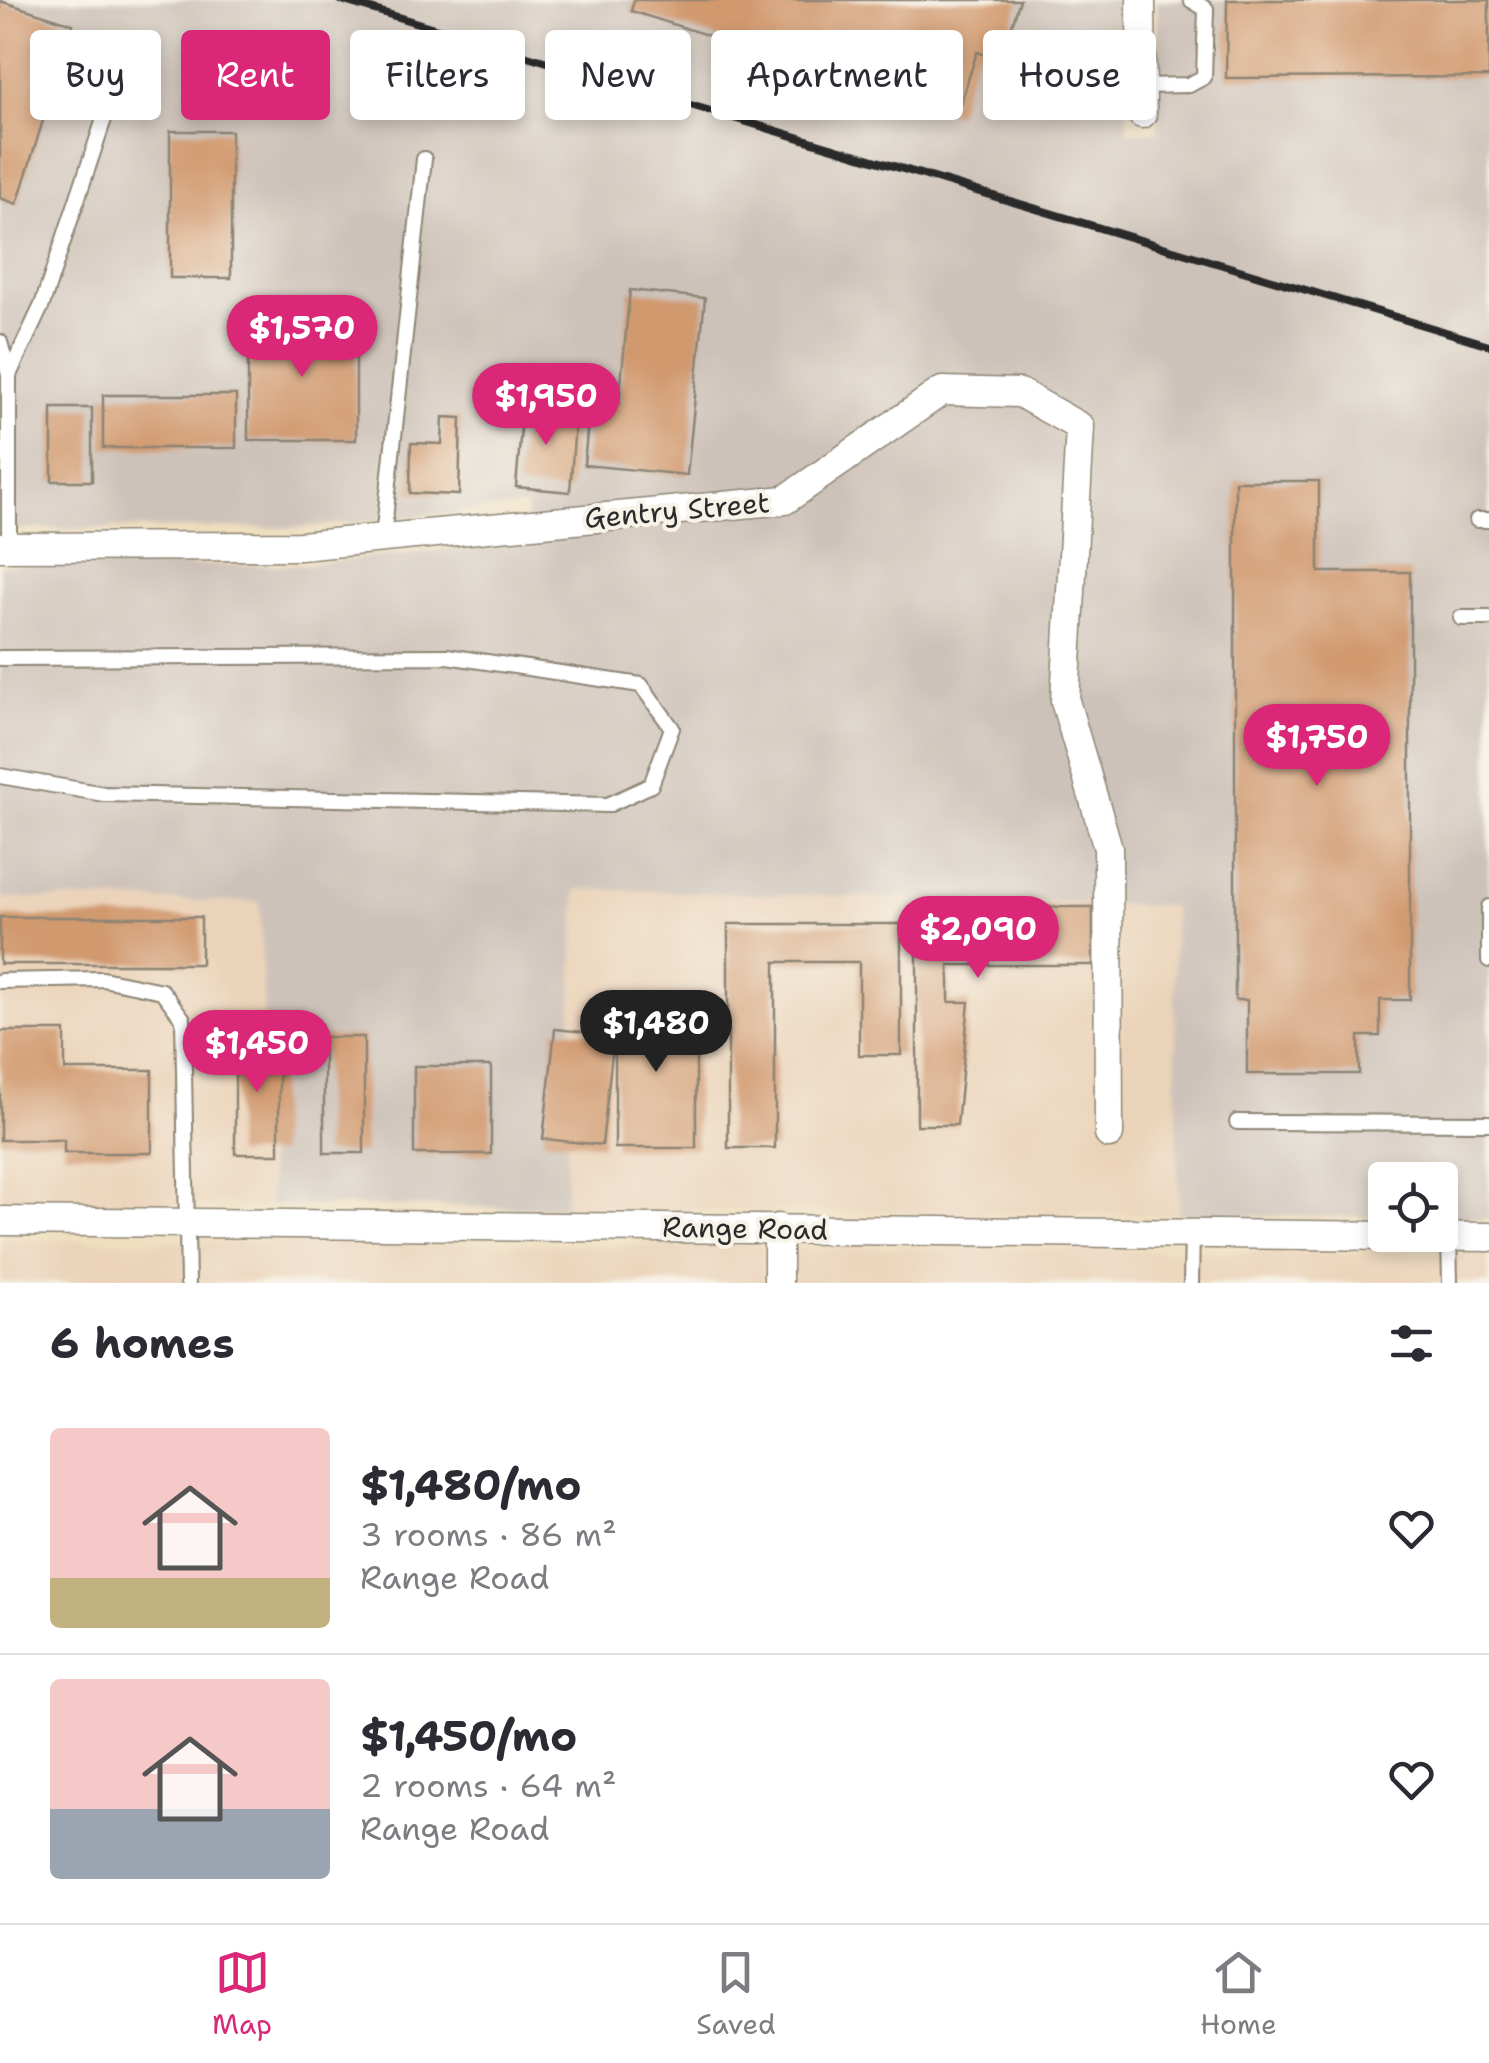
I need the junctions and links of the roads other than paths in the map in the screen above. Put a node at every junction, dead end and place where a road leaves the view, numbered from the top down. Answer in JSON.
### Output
{"nodes":[{"id":1,"x":1140,"y":0,"type":"edge"},
{"id":2,"x":1190,"y":0,"type":"edge"},
{"id":3,"x":1141,"y":30,"type":"edge"},
{"id":4,"x":1156,"y":95,"type":"edge"},
{"id":5,"x":104,"y":120,"type":"edge"},
{"id":6,"x":424,"y":159,"type":"dead end"},
{"id":7,"x":0,"y":342,"type":"edge"},
{"id":8,"x":8,"y":375,"type":"junction"},
{"id":9,"x":382,"y":538,"type":"junction"},
{"id":10,"x":4,"y":546,"type":"edge"},
{"id":11,"x":1461,"y":618,"type":"dead end"},
{"id":12,"x":1489,"y":618,"type":"edge"},
{"id":13,"x":0,"y":658,"type":"edge"},
{"id":14,"x":0,"y":776,"type":"edge"},
{"id":15,"x":1489,"y":907,"type":"edge"},
{"id":16,"x":1489,"y":960,"type":"edge"},
{"id":17,"x":0,"y":981,"type":"edge"},
{"id":18,"x":1237,"y":1122,"type":"dead end"},
{"id":19,"x":1489,"y":1123,"type":"edge"},
{"id":20,"x":1109,"y":1134,"type":"dead end"},
{"id":21,"x":0,"y":1221,"type":"edge"},
{"id":22,"x":186,"y":1223,"type":"junction"},
{"id":23,"x":778,"y":1228,"type":"junction"},
{"id":24,"x":1192,"y":1233,"type":"junction"},
{"id":25,"x":1368,"y":1235,"type":"edge"},
{"id":26,"x":1458,"y":1236,"type":"edge"},
{"id":27,"x":1489,"y":1237,"type":"edge"},
{"id":28,"x":1449,"y":1252,"type":"edge"},
{"id":29,"x":188,"y":1283,"type":"edge"},
{"id":30,"x":778,"y":1283,"type":"edge"},
{"id":31,"x":1192,"y":1283,"type":"edge"},
{"id":32,"x":1450,"y":1283,"type":"edge"}],
"edges":[{"from":1,"to":3,"type":"street"},
{"from":2,"to":4,"type":"lane"},
{"from":5,"to":8,"type":"lane"},
{"from":6,"to":9,"type":"lane"},
{"from":7,"to":8,"type":"lane"},
{"from":8,"to":10,"type":"lane"},
{"from":9,"to":10,"type":"street","name":"Gentry Street"},
{"from":9,"to":20,"type":"street","name":"Gentry Street"},
{"from":11,"to":12,"type":"lane"},
{"from":13,"to":14,"type":"lane"},
{"from":15,"to":16,"type":"lane"},
{"from":17,"to":22,"type":"lane"},
{"from":18,"to":19,"type":"lane"},
{"from":21,"to":22,"type":"street","name":"Range Road"},
{"from":22,"to":23,"type":"street","name":"Range Road"},
{"from":22,"to":29,"type":"lane"},
{"from":23,"to":24,"type":"street","name":"Range Road"},
{"from":23,"to":30,"type":"street"},
{"from":24,"to":25,"type":"street","name":"Range Road"},
{"from":24,"to":31,"type":"lane"},
{"from":26,"to":27,"type":"street","name":"Range Road"},
{"from":28,"to":32,"type":"lane"}]}
